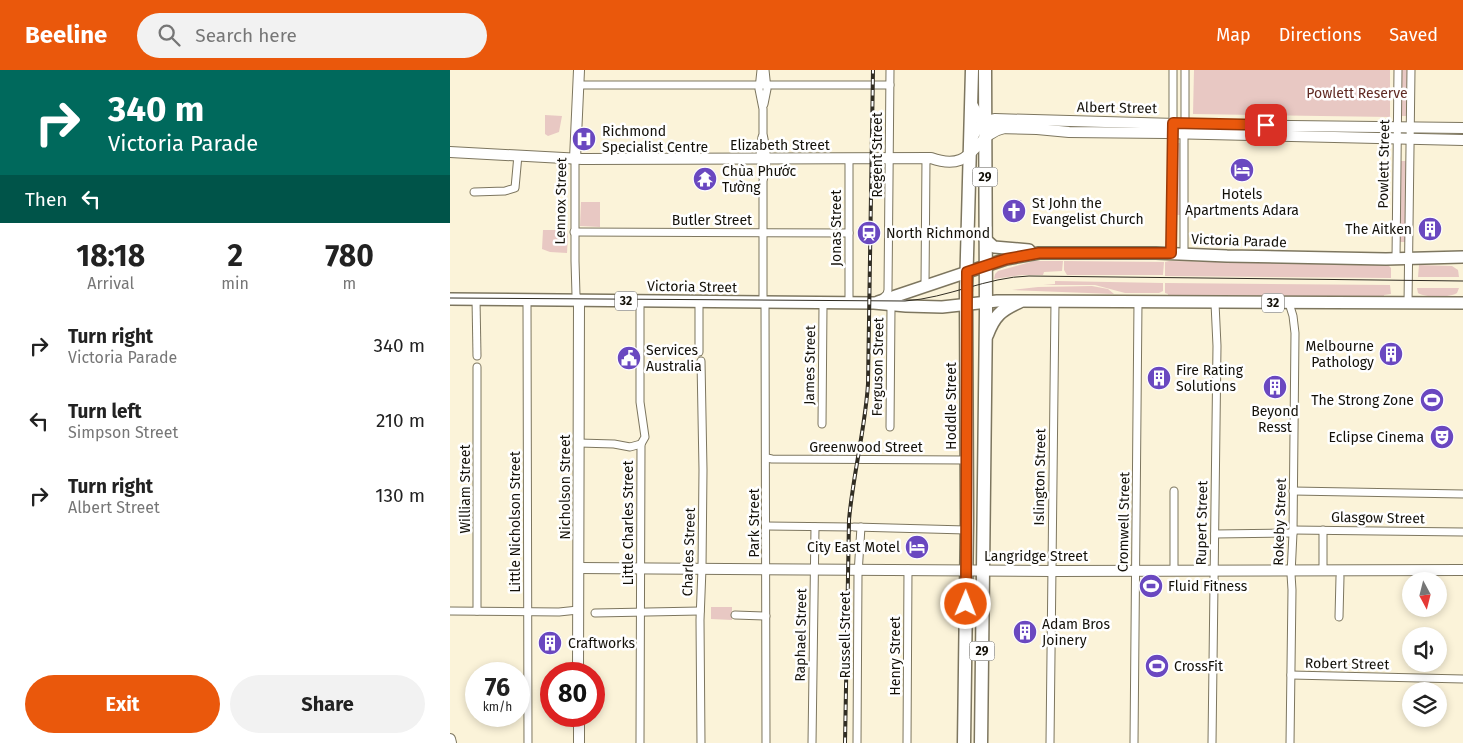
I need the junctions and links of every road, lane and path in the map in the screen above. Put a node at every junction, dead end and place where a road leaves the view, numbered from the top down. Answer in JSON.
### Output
{"nodes":[{"id":1,"x":578,"y":70,"type":"edge"},
{"id":2,"x":761,"y":70,"type":"edge"},
{"id":3,"x":765,"y":70,"type":"edge"},
{"id":4,"x":890,"y":70,"type":"edge"},
{"id":5,"x":972,"y":70,"type":"edge"},
{"id":6,"x":985,"y":70,"type":"edge"},
{"id":7,"x":1173,"y":70,"type":"edge"},
{"id":8,"x":1185,"y":70,"type":"edge"},
{"id":9,"x":1398,"y":70,"type":"edge"},
{"id":10,"x":1411,"y":70,"type":"edge"},
{"id":11,"x":890,"y":84,"type":"junction"},
{"id":12,"x":578,"y":85,"type":"junction"},
{"id":13,"x":763,"y":85,"type":"junction"},
{"id":14,"x":971,"y":101,"type":"junction"},
{"id":15,"x":1075,"y":122,"type":"junction"},
{"id":16,"x":984,"y":123,"type":"junction"},
{"id":17,"x":1173,"y":123,"type":"junction"},
{"id":18,"x":1185,"y":123,"type":"junction"},
{"id":19,"x":1397,"y":127,"type":"junction"},
{"id":20,"x":1410,"y":127,"type":"junction"},
{"id":21,"x":1004,"y":128,"type":"junction"},
{"id":22,"x":1463,"y":128,"type":"edge"},
{"id":23,"x":1075,"y":132,"type":"junction"},
{"id":24,"x":1173,"y":134,"type":"junction"},
{"id":25,"x":1184,"y":134,"type":"junction"},
{"id":26,"x":985,"y":138,"type":"junction"},
{"id":27,"x":1396,"y":139,"type":"junction"},
{"id":28,"x":1410,"y":140,"type":"junction"},
{"id":29,"x":1463,"y":140,"type":"edge"},
{"id":30,"x":971,"y":148,"type":"junction"},
{"id":31,"x":450,"y":152,"type":"edge"},
{"id":32,"x":518,"y":155,"type":"junction"},
{"id":33,"x":1396,"y":157,"type":"junction"},
{"id":34,"x":763,"y":158,"type":"junction"},
{"id":35,"x":928,"y":158,"type":"junction"},
{"id":36,"x":1410,"y":158,"type":"junction"},
{"id":37,"x":575,"y":159,"type":"junction"},
{"id":38,"x":849,"y":159,"type":"junction"},
{"id":39,"x":889,"y":159,"type":"junction"},
{"id":40,"x":474,"y":192,"type":"dead end"},
{"id":41,"x":574,"y":232,"type":"junction"},
{"id":42,"x":762,"y":232,"type":"junction"},
{"id":43,"x":849,"y":233,"type":"junction"},
{"id":44,"x":985,"y":239,"type":"junction"},
{"id":45,"x":1053,"y":252,"type":"junction"},
{"id":46,"x":1171,"y":253,"type":"junction"},
{"id":47,"x":1184,"y":254,"type":"junction"},
{"id":48,"x":1463,"y":257,"type":"edge"},
{"id":49,"x":1396,"y":259,"type":"junction"},
{"id":50,"x":1409,"y":259,"type":"junction"},
{"id":51,"x":986,"y":266,"type":"junction"},
{"id":52,"x":967,"y":272,"type":"junction"},
{"id":53,"x":925,"y":286,"type":"junction"},
{"id":54,"x":849,"y":298,"type":"junction"},
{"id":55,"x":450,"y":299,"type":"edge"},
{"id":56,"x":884,"y":299,"type":"junction"},
{"id":57,"x":476,"y":300,"type":"junction"},
{"id":58,"x":492,"y":300,"type":"junction"},
{"id":59,"x":527,"y":300,"type":"junction"},
{"id":60,"x":579,"y":301,"type":"junction"},
{"id":61,"x":673,"y":301,"type":"junction"},
{"id":62,"x":699,"y":301,"type":"junction"},
{"id":63,"x":764,"y":302,"type":"junction"},
{"id":64,"x":986,"y":302,"type":"junction"},
{"id":65,"x":1019,"y":302,"type":"junction"},
{"id":66,"x":1055,"y":302,"type":"junction"},
{"id":67,"x":1138,"y":302,"type":"junction"},
{"id":68,"x":804,"y":303,"type":"junction"},
{"id":69,"x":1216,"y":303,"type":"junction"},
{"id":70,"x":1288,"y":303,"type":"junction"},
{"id":71,"x":1463,"y":303,"type":"edge"},
{"id":72,"x":1408,"y":304,"type":"junction"},
{"id":73,"x":640,"y":305,"type":"junction"},
{"id":74,"x":966,"y":305,"type":"junction"},
{"id":75,"x":823,"y":306,"type":"junction"},
{"id":76,"x":906,"y":306,"type":"junction"},
{"id":77,"x":891,"y":308,"type":"junction"},
{"id":78,"x":985,"y":342,"type":"junction"},
{"id":79,"x":699,"y":352,"type":"dead end"},
{"id":80,"x":476,"y":356,"type":"dead end"},
{"id":81,"x":701,"y":361,"type":"dead end"},
{"id":82,"x":477,"y":367,"type":"dead end"},
{"id":83,"x":822,"y":424,"type":"dead end"},
{"id":84,"x":890,"y":427,"type":"dead end"},
{"id":85,"x":579,"y":444,"type":"junction"},
{"id":86,"x":641,"y":444,"type":"junction"},
{"id":87,"x":767,"y":458,"type":"junction"},
{"id":88,"x":966,"y":460,"type":"junction"},
{"id":89,"x":1174,"y":491,"type":"dead end"},
{"id":90,"x":1293,"y":491,"type":"junction"},
{"id":91,"x":1463,"y":494,"type":"edge"},
{"id":92,"x":767,"y":526,"type":"junction"},
{"id":93,"x":815,"y":527,"type":"junction"},
{"id":94,"x":855,"y":527,"type":"junction"},
{"id":95,"x":966,"y":530,"type":"junction"},
{"id":96,"x":1323,"y":530,"type":"junction"},
{"id":97,"x":1293,"y":532,"type":"junction"},
{"id":98,"x":1463,"y":532,"type":"edge"},
{"id":99,"x":1215,"y":534,"type":"junction"},
{"id":100,"x":579,"y":568,"type":"junction"},
{"id":101,"x":641,"y":568,"type":"junction"},
{"id":102,"x":702,"y":568,"type":"junction"},
{"id":103,"x":767,"y":568,"type":"junction"},
{"id":104,"x":814,"y":568,"type":"junction"},
{"id":105,"x":859,"y":568,"type":"junction"},
{"id":106,"x":908,"y":569,"type":"junction"},
{"id":107,"x":1291,"y":569,"type":"junction"},
{"id":108,"x":1322,"y":569,"type":"junction"},
{"id":109,"x":966,"y":570,"type":"junction"},
{"id":110,"x":983,"y":570,"type":"junction"},
{"id":111,"x":1174,"y":570,"type":"junction"},
{"id":112,"x":1214,"y":570,"type":"junction"},
{"id":113,"x":1463,"y":570,"type":"edge"},
{"id":114,"x":1052,"y":571,"type":"junction"},
{"id":115,"x":1136,"y":571,"type":"junction"},
{"id":116,"x":1340,"y":577,"type":"dead end"},
{"id":117,"x":578,"y":610,"type":"junction"},
{"id":118,"x":450,"y":611,"type":"edge"},
{"id":119,"x":477,"y":611,"type":"junction"},
{"id":120,"x":700,"y":611,"type":"junction"},
{"id":121,"x":527,"y":612,"type":"junction"},
{"id":122,"x":595,"y":613,"type":"dead end"},
{"id":123,"x":640,"y":613,"type":"junction"},
{"id":124,"x":735,"y":615,"type":"dead end"},
{"id":125,"x":766,"y":616,"type":"junction"},
{"id":126,"x":1339,"y":617,"type":"dead end"},
{"id":127,"x":578,"y":662,"type":"edge"},
{"id":128,"x":1291,"y":675,"type":"junction"},
{"id":129,"x":1463,"y":679,"type":"edge"},
{"id":130,"x":579,"y":727,"type":"edge"},
{"id":131,"x":450,"y":739,"type":"edge"},
{"id":132,"x":451,"y":743,"type":"edge"},
{"id":133,"x":528,"y":743,"type":"edge"},
{"id":134,"x":579,"y":743,"type":"edge"},
{"id":135,"x":640,"y":743,"type":"edge"},
{"id":136,"x":701,"y":743,"type":"edge"},
{"id":137,"x":766,"y":743,"type":"edge"},
{"id":138,"x":812,"y":743,"type":"edge"},
{"id":139,"x":857,"y":743,"type":"edge"},
{"id":140,"x":907,"y":743,"type":"edge"},
{"id":141,"x":964,"y":743,"type":"edge"},
{"id":142,"x":981,"y":743,"type":"edge"},
{"id":143,"x":1050,"y":743,"type":"edge"},
{"id":144,"x":1134,"y":743,"type":"edge"},
{"id":145,"x":1212,"y":743,"type":"edge"},
{"id":146,"x":1290,"y":743,"type":"edge"}],
"edges":[{"from":1,"to":12,"type":"street","name":"Lennox Street"},
{"from":2,"to":13,"type":"street"},
{"from":3,"to":13,"type":"street","name":"Park Street"},
{"from":4,"to":11,"type":"street","name":"Regent Street"},
{"from":5,"to":14,"type":"highway","name":"Hoddle Street","number":"29"},
{"from":6,"to":16,"type":"highway","number":"29"},
{"from":7,"to":17,"type":"street"},
{"from":8,"to":18,"type":"street"},
{"from":9,"to":19,"type":"street","name":"Powlett Street"},
{"from":10,"to":20,"type":"street","name":"Powlett Street"},
{"from":11,"to":13,"type":"street"},
{"from":11,"to":39,"type":"street","name":"Regent Street"},
{"from":12,"to":13,"type":"street"},
{"from":12,"to":37,"type":"street","name":"Lennox Street"},
{"from":13,"to":34,"type":"street","name":"Park Street"},
{"from":14,"to":16,"type":"street"},
{"from":14,"to":30,"type":"highway","name":"Hoddle Street","number":"29"},
{"from":15,"to":16,"type":"street","name":"Albert Street"},
{"from":15,"to":17,"type":"street","name":"Albert Street"},
{"from":15,"to":23,"type":"street"},
{"from":16,"to":21,"type":"street","name":"Albert Street"},
{"from":16,"to":26,"type":"highway","number":"29"},
{"from":16,"to":30,"type":"street"},
{"from":17,"to":18,"type":"street","name":"Albert Street"},
{"from":17,"to":24,"type":"street"},
{"from":18,"to":19,"type":"street","name":"Albert Street"},
{"from":18,"to":25,"type":"street"},
{"from":19,"to":20,"type":"street","name":"Albert Street"},
{"from":19,"to":27,"type":"street","name":"Powlett Street"},
{"from":20,"to":22,"type":"street","name":"Albert Street"},
{"from":20,"to":28,"type":"street","name":"Powlett Street"},
{"from":21,"to":23,"type":"street","name":"Albert Street"},
{"from":21,"to":26,"type":"street","name":"Albert Street"},
{"from":23,"to":24,"type":"street","name":"Albert Street"},
{"from":24,"to":25,"type":"street","name":"Albert Street"},
{"from":24,"to":46,"type":"street"},
{"from":25,"to":27,"type":"street","name":"Albert Street"},
{"from":25,"to":47,"type":"street"},
{"from":26,"to":30,"type":"street"},
{"from":26,"to":44,"type":"highway","number":"29"},
{"from":27,"to":28,"type":"street","name":"Albert Street"},
{"from":27,"to":33,"type":"street","name":"Powlett Street"},
{"from":28,"to":29,"type":"street","name":"Albert Street"},
{"from":28,"to":36,"type":"street","name":"Powlett Street"},
{"from":30,"to":35,"type":"street","name":"Elizabeth Street"},
{"from":30,"to":52,"type":"highway","name":"Hoddle Street","number":"29"},
{"from":31,"to":32,"type":"street","name":"Elizabeth Street"},
{"from":32,"to":37,"type":"street","name":"Elizabeth Street"},
{"from":32,"to":40,"type":"street"},
{"from":33,"to":36,"type":"street"},
{"from":33,"to":49,"type":"street","name":"Powlett Street"},
{"from":34,"to":37,"type":"street","name":"Elizabeth Street"},
{"from":34,"to":38,"type":"street","name":"Elizabeth Street"},
{"from":34,"to":42,"type":"street","name":"Park Street"},
{"from":35,"to":39,"type":"street","name":"Elizabeth Street"},
{"from":35,"to":53,"type":"street"},
{"from":36,"to":50,"type":"street","name":"Powlett Street"},
{"from":37,"to":41,"type":"street","name":"Lennox Street"},
{"from":38,"to":39,"type":"street","name":"Elizabeth Street"},
{"from":38,"to":43,"type":"street","name":"Jonas Street"},
{"from":39,"to":56,"type":"street","name":"Regent Street"},
{"from":41,"to":42,"type":"street","name":"Butler Street"},
{"from":41,"to":60,"type":"street","name":"Lennox Street"},
{"from":42,"to":43,"type":"street","name":"Butler Street"},
{"from":42,"to":63,"type":"street","name":"Park Street"},
{"from":43,"to":54,"type":"street","name":"Jonas Street"},
{"from":44,"to":45,"type":"main road"},
{"from":44,"to":51,"type":"highway","number":"29"},
{"from":45,"to":46,"type":"main road","name":"Victoria Parade","number":"32"},
{"from":45,"to":51,"type":"main road","name":"Victoria Parade","number":"32"},
{"from":46,"to":47,"type":"main road","name":"Victoria Parade","number":"32"},
{"from":47,"to":49,"type":"main road","name":"Victoria Parade","number":"32"},
{"from":48,"to":50,"type":"main road","name":"Victoria Parade","number":"32"},
{"from":49,"to":50,"type":"main road","name":"Victoria Parade","number":"32"},
{"from":50,"to":72,"type":"street","name":"Powlett Street"},
{"from":51,"to":52,"type":"main road","name":"Victoria Street","number":"32"},
{"from":51,"to":64,"type":"highway","number":"29"},
{"from":52,"to":53,"type":"main road","name":"Victoria Street","number":"32"},
{"from":52,"to":74,"type":"highway","name":"Hoddle Street","number":"29"},
{"from":53,"to":56,"type":"main road","name":"Victoria Street","number":"32"},
{"from":54,"to":56,"type":"main road","number":"32"},
{"from":54,"to":68,"type":"main road","number":"32"},
{"from":55,"to":57,"type":"main road","name":"Victoria Street","number":"32"},
{"from":56,"to":68,"type":"main road","name":"Victoria Street","number":"32"},
{"from":56,"to":76,"type":"main road","name":"Victoria Street","number":"32"},
{"from":57,"to":58,"type":"main road","name":"Victoria Street","number":"32"},
{"from":57,"to":80,"type":"street"},
{"from":58,"to":59,"type":"main road","name":"Victoria Street","number":"32"},
{"from":58,"to":60,"type":"main road","number":"32"},
{"from":59,"to":60,"type":"main road","name":"Victoria Street","number":"32"},
{"from":59,"to":121,"type":"street","name":"Little Nicholson Street"},
{"from":60,"to":61,"type":"main road","name":"Victoria Street","number":"32"},
{"from":60,"to":73,"type":"main road","number":"32"},
{"from":60,"to":85,"type":"street","name":"Nicholson Street"},
{"from":61,"to":62,"type":"main road","name":"Victoria Street","number":"32"},
{"from":61,"to":73,"type":"main road","number":"32"},
{"from":62,"to":63,"type":"main road","name":"Victoria Street","number":"32"},
{"from":62,"to":79,"type":"street"},
{"from":63,"to":68,"type":"main road","name":"Victoria Street","number":"32"},
{"from":63,"to":87,"type":"street","name":"Park Street"},
{"from":64,"to":65,"type":"main road","number":"32"},
{"from":64,"to":74,"type":"main road","name":"Victoria Street","number":"32"},
{"from":64,"to":78,"type":"highway","number":"29"},
{"from":65,"to":66,"type":"main road","number":"32"},
{"from":65,"to":78,"type":"highway"},
{"from":66,"to":67,"type":"main road","number":"32"},
{"from":66,"to":114,"type":"street","name":"Islington Street"},
{"from":67,"to":69,"type":"main road","number":"32"},
{"from":67,"to":115,"type":"street","name":"Cromwell Street"},
{"from":68,"to":75,"type":"main road","number":"32"},
{"from":69,"to":70,"type":"main road","number":"32"},
{"from":69,"to":99,"type":"street","name":"Rupert Street"},
{"from":70,"to":72,"type":"main road","number":"32"},
{"from":70,"to":90,"type":"street","name":"Rokeby Street"},
{"from":71,"to":72,"type":"main road","number":"32"},
{"from":73,"to":86,"type":"street","name":"Little Charles Street"},
{"from":74,"to":76,"type":"main road","name":"Victoria Street","number":"32"},
{"from":74,"to":88,"type":"highway","name":"Hoddle Street","number":"29"},
{"from":75,"to":77,"type":"main road","number":"32"},
{"from":75,"to":83,"type":"street","name":"James Street"},
{"from":76,"to":77,"type":"main road","number":"32"},
{"from":77,"to":84,"type":"street","name":"Ferguson Street"},
{"from":78,"to":110,"type":"highway","number":"29"},
{"from":81,"to":102,"type":"street","name":"Charles Street"},
{"from":82,"to":119,"type":"street","name":"William Street"},
{"from":85,"to":86,"type":"street"},
{"from":85,"to":100,"type":"street","name":"Nicholson Street"},
{"from":86,"to":101,"type":"street","name":"Little Charles Street"},
{"from":87,"to":88,"type":"street","name":"Greenwood Street"},
{"from":87,"to":92,"type":"street","name":"Park Street"},
{"from":88,"to":95,"type":"highway","name":"Hoddle Street","number":"29"},
{"from":89,"to":111,"type":"street"},
{"from":90,"to":91,"type":"street"},
{"from":90,"to":97,"type":"street","name":"Rokeby Street"},
{"from":92,"to":93,"type":"street"},
{"from":92,"to":103,"type":"street","name":"Park Street"},
{"from":93,"to":94,"type":"street"},
{"from":93,"to":104,"type":"street","name":"Raphael Street"},
{"from":94,"to":95,"type":"street"},
{"from":94,"to":105,"type":"street","name":"Russell Street"},
{"from":95,"to":109,"type":"highway","name":"Hoddle Street","number":"29"},
{"from":96,"to":97,"type":"street","name":"Glasgow Street"},
{"from":96,"to":98,"type":"street","name":"Glasgow Street"},
{"from":96,"to":108,"type":"street"},
{"from":97,"to":99,"type":"street","name":"Glasgow Street"},
{"from":97,"to":107,"type":"street","name":"Rokeby Street"},
{"from":99,"to":112,"type":"street","name":"Rupert Street"},
{"from":100,"to":101,"type":"street","name":"Langridge Street"},
{"from":100,"to":117,"type":"street","name":"Nicholson Street"},
{"from":101,"to":102,"type":"street","name":"Langridge Street"},
{"from":101,"to":123,"type":"street","name":"Little Charles Street"},
{"from":102,"to":103,"type":"street","name":"Langridge Street"},
{"from":102,"to":120,"type":"street","name":"Charles Street"},
{"from":103,"to":104,"type":"street","name":"Langridge Street"},
{"from":103,"to":125,"type":"street","name":"Park Street"},
{"from":104,"to":105,"type":"street","name":"Langridge Street"},
{"from":104,"to":138,"type":"street","name":"Raphael Street"},
{"from":105,"to":106,"type":"street","name":"Langridge Street"},
{"from":105,"to":139,"type":"street","name":"Russell Street"},
{"from":106,"to":109,"type":"street","name":"Langridge Street"},
{"from":106,"to":140,"type":"street","name":"Henry Street"},
{"from":107,"to":108,"type":"street","name":"Langridge Street"},
{"from":107,"to":112,"type":"street","name":"Langridge Street"},
{"from":107,"to":128,"type":"street","name":"Rokeby Street"},
{"from":108,"to":113,"type":"street","name":"Langridge Street"},
{"from":109,"to":110,"type":"street","name":"Langridge Street"},
{"from":109,"to":141,"type":"highway","name":"Hoddle Street","number":"29"},
{"from":110,"to":114,"type":"street","name":"Langridge Street"},
{"from":110,"to":142,"type":"highway","number":"29"},
{"from":111,"to":112,"type":"street","name":"Langridge Street"},
{"from":111,"to":115,"type":"street","name":"Langridge Street"},
{"from":112,"to":145,"type":"street","name":"Rupert Street"},
{"from":114,"to":115,"type":"street","name":"Langridge Street"},
{"from":114,"to":143,"type":"street","name":"Islington Street"},
{"from":115,"to":144,"type":"street","name":"Cromwell Street"},
{"from":116,"to":126,"type":"street"},
{"from":117,"to":121,"type":"street"},
{"from":117,"to":127,"type":"street","name":"Nicholson Street"},
{"from":118,"to":119,"type":"street"},
{"from":119,"to":121,"type":"street"},
{"from":120,"to":123,"type":"street"},
{"from":120,"to":136,"type":"street","name":"Charles Street"},
{"from":121,"to":133,"type":"street","name":"Little Nicholson Street"},
{"from":122,"to":123,"type":"street"},
{"from":123,"to":135,"type":"street","name":"Little Charles Street"},
{"from":124,"to":125,"type":"street"},
{"from":125,"to":137,"type":"street","name":"Park Street"},
{"from":128,"to":129,"type":"street","name":"Robert Street"},
{"from":128,"to":146,"type":"street","name":"Rokeby Street"},
{"from":130,"to":134,"type":"street"},
{"from":131,"to":132,"type":"street"}]}
